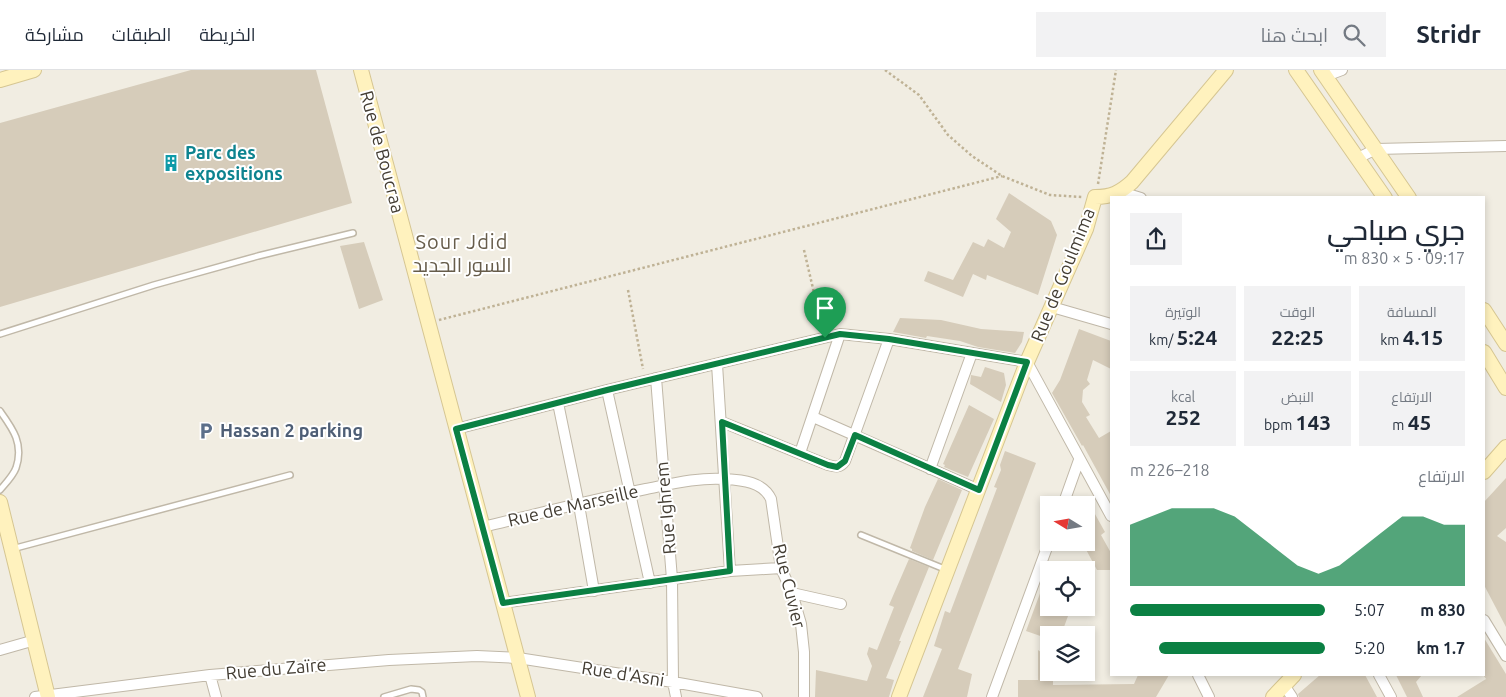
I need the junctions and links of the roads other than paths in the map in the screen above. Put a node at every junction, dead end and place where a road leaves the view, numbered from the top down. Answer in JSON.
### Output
{"nodes":[{"id":1,"x":34,"y":70,"type":"edge"},
{"id":2,"x":361,"y":70,"type":"edge"},
{"id":3,"x":1226,"y":70,"type":"edge"},
{"id":4,"x":1296,"y":70,"type":"edge"},
{"id":5,"x":1342,"y":70,"type":"edge"},
{"id":6,"x":1323,"y":73,"type":"edge"},
{"id":7,"x":0,"y":80,"type":"edge"},
{"id":8,"x":1506,"y":146,"type":"edge"},
{"id":9,"x":1376,"y":149,"type":"junction"},
{"id":10,"x":1358,"y":158,"type":"junction"},
{"id":11,"x":1121,"y":192,"type":"junction"},
{"id":12,"x":1110,"y":196,"type":"edge"},
{"id":13,"x":1111,"y":196,"type":"edge"},
{"id":14,"x":1134,"y":196,"type":"edge"},
{"id":15,"x":1384,"y":196,"type":"edge"},
{"id":16,"x":1408,"y":196,"type":"edge"},
{"id":17,"x":353,"y":233,"type":"dead end"},
{"id":18,"x":1052,"y":307,"type":"junction"},
{"id":19,"x":1485,"y":312,"type":"edge"},
{"id":20,"x":1110,"y":324,"type":"edge"},
{"id":21,"x":0,"y":334,"type":"edge"},
{"id":22,"x":840,"y":334,"type":"junction"},
{"id":23,"x":889,"y":339,"type":"junction"},
{"id":24,"x":1506,"y":344,"type":"edge"},
{"id":25,"x":972,"y":353,"type":"junction"},
{"id":26,"x":1485,"y":354,"type":"edge"},
{"id":27,"x":1027,"y":362,"type":"junction"},
{"id":28,"x":717,"y":364,"type":"junction"},
{"id":29,"x":651,"y":379,"type":"junction"},
{"id":30,"x":1506,"y":388,"type":"edge"},
{"id":31,"x":607,"y":390,"type":"junction"},
{"id":32,"x":558,"y":403,"type":"junction"},
{"id":33,"x":0,"y":410,"type":"edge"},
{"id":34,"x":813,"y":417,"type":"junction"},
{"id":35,"x":722,"y":422,"type":"junction"},
{"id":36,"x":456,"y":429,"type":"junction"},
{"id":37,"x":855,"y":435,"type":"junction"},
{"id":38,"x":1506,"y":447,"type":"edge"},
{"id":39,"x":800,"y":453,"type":"junction"},
{"id":40,"x":1079,"y":460,"type":"junction"},
{"id":41,"x":930,"y":469,"type":"junction"},
{"id":42,"x":1485,"y":471,"type":"edge"},
{"id":43,"x":290,"y":475,"type":"dead end"},
{"id":44,"x":724,"y":479,"type":"junction"},
{"id":45,"x":754,"y":483,"type":"joint"},
{"id":46,"x":663,"y":486,"type":"junction"},
{"id":47,"x":0,"y":490,"type":"edge"},
{"id":48,"x":979,"y":490,"type":"junction"},
{"id":49,"x":630,"y":492,"type":"junction"},
{"id":50,"x":1066,"y":496,"type":"edge"},
{"id":51,"x":0,"y":502,"type":"edge"},
{"id":52,"x":579,"y":504,"type":"junction"},
{"id":53,"x":1110,"y":514,"type":"edge"},
{"id":54,"x":483,"y":527,"type":"junction"},
{"id":55,"x":861,"y":535,"type":"dead end"},
{"id":56,"x":12,"y":549,"type":"junction"},
{"id":57,"x":1046,"y":551,"type":"edge"},
{"id":58,"x":781,"y":568,"type":"junction"},
{"id":59,"x":948,"y":570,"type":"junction"},
{"id":60,"x":730,"y":571,"type":"junction"},
{"id":61,"x":672,"y":579,"type":"junction"},
{"id":62,"x":650,"y":583,"type":"junction"},
{"id":63,"x":594,"y":591,"type":"junction"},
{"id":64,"x":792,"y":593,"type":"junction"},
{"id":65,"x":503,"y":603,"type":"junction"},
{"id":66,"x":841,"y":604,"type":"dead end"},
{"id":67,"x":1485,"y":622,"type":"edge"},
{"id":68,"x":35,"y":640,"type":"junction"},
{"id":69,"x":0,"y":650,"type":"edge"},
{"id":70,"x":1506,"y":656,"type":"edge"},
{"id":71,"x":518,"y":658,"type":"junction"},
{"id":72,"x":210,"y":675,"type":"junction"},
{"id":73,"x":1198,"y":676,"type":"edge"},
{"id":74,"x":1380,"y":676,"type":"edge"},
{"id":75,"x":1289,"y":680,"type":"edge"},
{"id":76,"x":673,"y":682,"type":"junction"},
{"id":77,"x":43,"y":696,"type":"edge"},
{"id":78,"x":216,"y":697,"type":"edge"},
{"id":79,"x":384,"y":697,"type":"edge"},
{"id":80,"x":423,"y":697,"type":"edge"},
{"id":81,"x":528,"y":697,"type":"edge"},
{"id":82,"x":676,"y":697,"type":"edge"},
{"id":83,"x":757,"y":697,"type":"edge"},
{"id":84,"x":804,"y":697,"type":"edge"},
{"id":85,"x":899,"y":697,"type":"edge"},
{"id":86,"x":992,"y":697,"type":"edge"},
{"id":87,"x":1209,"y":697,"type":"edge"},
{"id":88,"x":1273,"y":697,"type":"edge"},
{"id":89,"x":1292,"y":697,"type":"edge"},
{"id":90,"x":1391,"y":697,"type":"edge"}],
"edges":[{"from":1,"to":7,"type":"street"},
{"from":2,"to":36,"type":"street","name":"Rue de Boucraa"},
{"from":3,"to":11,"type":"street"},
{"from":4,"to":10,"type":"street"},
{"from":5,"to":6,"type":"street"},
{"from":6,"to":9,"type":"street"},
{"from":8,"to":9,"type":"street"},
{"from":9,"to":10,"type":"street"},
{"from":9,"to":16,"type":"street"},
{"from":10,"to":15,"type":"street"},
{"from":11,"to":13,"type":"street","name":"Rue de Goulmima"},
{"from":11,"to":14,"type":"street"},
{"from":12,"to":18,"type":"street","name":"Rue de Goulmima"},
{"from":17,"to":21,"type":"lane"},
{"from":18,"to":20,"type":"street"},
{"from":18,"to":27,"type":"street","name":"Rue de Goulmima"},
{"from":19,"to":24,"type":"street"},
{"from":22,"to":23,"type":"street"},
{"from":22,"to":28,"type":"street"},
{"from":22,"to":34,"type":"street"},
{"from":23,"to":25,"type":"street"},
{"from":23,"to":37,"type":"street"},
{"from":25,"to":27,"type":"street"},
{"from":25,"to":41,"type":"street"},
{"from":26,"to":30,"type":"street"},
{"from":27,"to":40,"type":"street"},
{"from":27,"to":48,"type":"street","name":"Rue de Goulmima"},
{"from":28,"to":29,"type":"street"},
{"from":28,"to":35,"type":"street"},
{"from":29,"to":31,"type":"street"},
{"from":29,"to":46,"type":"street","name":"Rue Ighrem"},
{"from":31,"to":32,"type":"street"},
{"from":31,"to":49,"type":"street"},
{"from":32,"to":36,"type":"street"},
{"from":32,"to":52,"type":"street"},
{"from":33,"to":47,"type":"lane"},
{"from":34,"to":37,"type":"street"},
{"from":34,"to":39,"type":"street"},
{"from":35,"to":39,"type":"street"},
{"from":35,"to":44,"type":"street"},
{"from":36,"to":54,"type":"street","name":"Rue de Boucraa"},
{"from":37,"to":39,"type":"street"},
{"from":37,"to":41,"type":"street"},
{"from":38,"to":42,"type":"street"},
{"from":40,"to":50,"type":"street"},
{"from":40,"to":53,"type":"street"},
{"from":41,"to":48,"type":"street"},
{"from":43,"to":56,"type":"lane"},
{"from":44,"to":45,"type":"street","name":"Rue de Marseille"},
{"from":44,"to":46,"type":"street","name":"Rue de Marseille"},
{"from":44,"to":60,"type":"street"},
{"from":45,"to":58,"type":"street","name":"Rue Cuvier"},
{"from":46,"to":49,"type":"street","name":"Rue de Marseille"},
{"from":46,"to":61,"type":"street","name":"Rue Ighrem"},
{"from":48,"to":59,"type":"street","name":"Rue de Goulmima"},
{"from":49,"to":52,"type":"street","name":"Rue de Marseille"},
{"from":49,"to":62,"type":"street"},
{"from":51,"to":56,"type":"street"},
{"from":52,"to":54,"type":"street","name":"Rue de Marseille"},
{"from":52,"to":63,"type":"street"},
{"from":54,"to":65,"type":"street","name":"Rue de Boucraa"},
{"from":55,"to":59,"type":"lane"},
{"from":56,"to":68,"type":"street"},
{"from":57,"to":86,"type":"street"},
{"from":58,"to":60,"type":"street"},
{"from":58,"to":64,"type":"street","name":"Rue Cuvier"},
{"from":59,"to":85,"type":"street","name":"Rue de Goulmima"},
{"from":60,"to":61,"type":"street"},
{"from":61,"to":62,"type":"street"},
{"from":61,"to":76,"type":"street","name":"Rue Ighrem"},
{"from":62,"to":63,"type":"street"},
{"from":63,"to":65,"type":"street"},
{"from":64,"to":66,"type":"street"},
{"from":64,"to":84,"type":"street","name":"Rue Cuvier"},
{"from":65,"to":71,"type":"street","name":"Rue de Boucraa"},
{"from":67,"to":70,"type":"street"},
{"from":68,"to":69,"type":"street"},
{"from":68,"to":77,"type":"street"},
{"from":71,"to":72,"type":"street","name":"Rue du Zaïre"},
{"from":71,"to":76,"type":"street","name":"Rue d'Asni"},
{"from":71,"to":81,"type":"street","name":"Rue de Boucraa"},
{"from":72,"to":77,"type":"street","name":"Rue du Zaïre"},
{"from":72,"to":78,"type":"street"},
{"from":73,"to":87,"type":"street"},
{"from":74,"to":90,"type":"street"},
{"from":75,"to":88,"type":"street"},
{"from":75,"to":89,"type":"street"},
{"from":76,"to":82,"type":"street","name":"Rue Ighrem"},
{"from":76,"to":83,"type":"street","name":"Rue d'Asni"},
{"from":79,"to":80,"type":"lane"}]}
